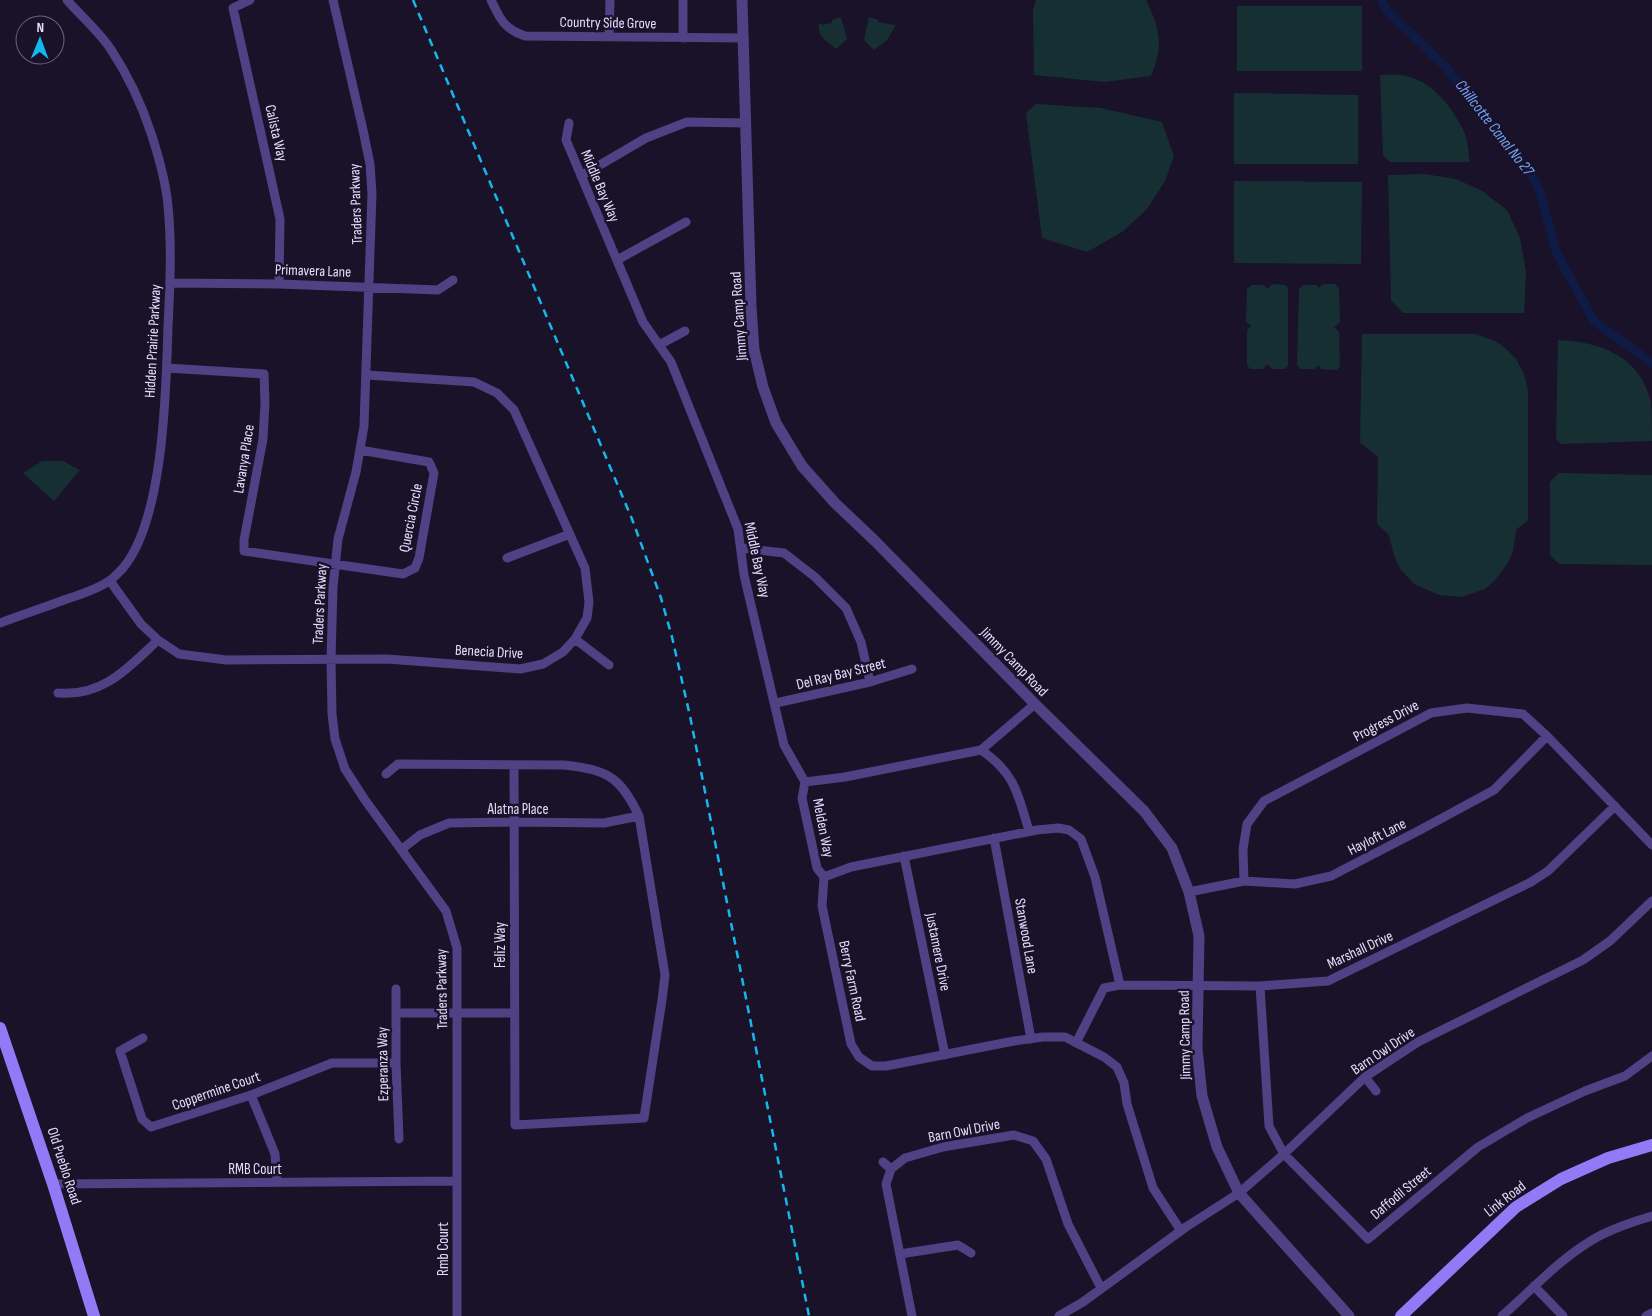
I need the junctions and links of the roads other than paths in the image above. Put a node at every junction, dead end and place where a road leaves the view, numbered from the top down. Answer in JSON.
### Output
{"nodes":[{"id":1,"x":67,"y":0,"type":"edge"},
{"id":2,"x":250,"y":0,"type":"edge"},
{"id":3,"x":333,"y":0,"type":"edge"},
{"id":4,"x":492,"y":0,"type":"edge"},
{"id":5,"x":610,"y":0,"type":"edge"},
{"id":6,"x":683,"y":0,"type":"edge"},
{"id":7,"x":742,"y":0,"type":"edge"},
{"id":8,"x":609,"y":37,"type":"junction"},
{"id":9,"x":683,"y":38,"type":"junction"},
{"id":10,"x":744,"y":38,"type":"junction"},
{"id":11,"x":569,"y":123,"type":"dead end"},
{"id":12,"x":746,"y":123,"type":"junction"},
{"id":13,"x":581,"y":176,"type":"junction"},
{"id":14,"x":686,"y":222,"type":"dead end"},
{"id":15,"x":617,"y":260,"type":"junction"},
{"id":16,"x":453,"y":280,"type":"dead end"},
{"id":17,"x":170,"y":283,"type":"junction"},
{"id":18,"x":279,"y":284,"type":"junction"},
{"id":19,"x":369,"y":287,"type":"junction"},
{"id":20,"x":685,"y":331,"type":"dead end"},
{"id":21,"x":659,"y":345,"type":"junction"},
{"id":22,"x":167,"y":368,"type":"junction"},
{"id":23,"x":367,"y":375,"type":"junction"},
{"id":24,"x":360,"y":450,"type":"junction"},
{"id":25,"x":570,"y":534,"type":"junction"},
{"id":26,"x":741,"y":548,"type":"junction"},
{"id":27,"x":507,"y":558,"type":"dead end"},
{"id":28,"x":335,"y":566,"type":"junction"},
{"id":29,"x":110,"y":581,"type":"junction"},
{"id":30,"x":0,"y":623,"type":"edge"},
{"id":31,"x":575,"y":639,"type":"junction"},
{"id":32,"x":158,"y":640,"type":"junction"},
{"id":33,"x":331,"y":659,"type":"junction"},
{"id":34,"x":608,"y":665,"type":"dead end"},
{"id":35,"x":912,"y":669,"type":"dead end"},
{"id":36,"x":870,"y":682,"type":"junction"},
{"id":37,"x":58,"y":693,"type":"dead end"},
{"id":38,"x":776,"y":704,"type":"junction"},
{"id":39,"x":1035,"y":704,"type":"junction"},
{"id":40,"x":1548,"y":736,"type":"junction"},
{"id":41,"x":981,"y":750,"type":"junction"},
{"id":42,"x":514,"y":765,"type":"junction"},
{"id":43,"x":386,"y":774,"type":"dead end"},
{"id":44,"x":805,"y":782,"type":"junction"},
{"id":45,"x":1615,"y":806,"type":"junction"},
{"id":46,"x":639,"y":816,"type":"junction"},
{"id":47,"x":514,"y":822,"type":"junction"},
{"id":48,"x":1029,"y":831,"type":"junction"},
{"id":49,"x":994,"y":838,"type":"junction"},
{"id":50,"x":1652,"y":845,"type":"edge"},
{"id":51,"x":402,"y":849,"type":"junction"},
{"id":52,"x":904,"y":856,"type":"junction"},
{"id":53,"x":824,"y":877,"type":"junction"},
{"id":54,"x":1244,"y":881,"type":"junction"},
{"id":55,"x":1190,"y":892,"type":"junction"},
{"id":56,"x":1652,"y":901,"type":"edge"},
{"id":57,"x":1120,"y":985,"type":"junction"},
{"id":58,"x":1198,"y":985,"type":"junction"},
{"id":59,"x":1260,"y":986,"type":"junction"},
{"id":60,"x":396,"y":989,"type":"dead end"},
{"id":61,"x":457,"y":1012,"type":"junction"},
{"id":62,"x":397,"y":1013,"type":"junction"},
{"id":63,"x":514,"y":1014,"type":"junction"},
{"id":64,"x":0,"y":1028,"type":"edge"},
{"id":65,"x":142,"y":1038,"type":"dead end"},
{"id":66,"x":1031,"y":1039,"type":"junction"},
{"id":67,"x":1076,"y":1043,"type":"junction"},
{"id":68,"x":945,"y":1055,"type":"junction"},
{"id":69,"x":1652,"y":1056,"type":"edge"},
{"id":70,"x":396,"y":1063,"type":"junction"},
{"id":71,"x":1365,"y":1077,"type":"junction"},
{"id":72,"x":1376,"y":1091,"type":"dead end"},
{"id":73,"x":251,"y":1095,"type":"junction"},
{"id":74,"x":399,"y":1139,"type":"dead end"},
{"id":75,"x":1652,"y":1145,"type":"edge"},
{"id":76,"x":1284,"y":1154,"type":"junction"},
{"id":77,"x":883,"y":1162,"type":"dead end"},
{"id":78,"x":891,"y":1169,"type":"junction"},
{"id":79,"x":457,"y":1181,"type":"junction"},
{"id":80,"x":277,"y":1182,"type":"junction"},
{"id":81,"x":54,"y":1184,"type":"junction"},
{"id":82,"x":1239,"y":1193,"type":"junction"},
{"id":83,"x":1652,"y":1216,"type":"edge"},
{"id":84,"x":1180,"y":1231,"type":"junction"},
{"id":85,"x":900,"y":1254,"type":"junction"},
{"id":86,"x":971,"y":1254,"type":"dead end"},
{"id":87,"x":1534,"y":1286,"type":"junction"},
{"id":88,"x":1101,"y":1288,"type":"junction"},
{"id":89,"x":1652,"y":1313,"type":"edge"},
{"id":90,"x":94,"y":1316,"type":"edge"},
{"id":91,"x":456,"y":1316,"type":"edge"},
{"id":92,"x":912,"y":1316,"type":"edge"},
{"id":93,"x":1059,"y":1316,"type":"edge"},
{"id":94,"x":1348,"y":1316,"type":"edge"},
{"id":95,"x":1401,"y":1316,"type":"edge"},
{"id":96,"x":1502,"y":1316,"type":"edge"},
{"id":97,"x":1563,"y":1316,"type":"edge"},
{"id":98,"x":1646,"y":1316,"type":"edge"}],
"edges":[{"from":1,"to":17,"type":"street","name":"Hidden Prairie Parkway"},
{"from":2,"to":18,"type":"street","name":"Calista Way"},
{"from":3,"to":19,"type":"street","name":"Traders Parkway"},
{"from":4,"to":8,"type":"street","name":"Country Side Grove"},
{"from":5,"to":8,"type":"street"},
{"from":6,"to":9,"type":"street"},
{"from":7,"to":10,"type":"street","name":"Jimmy Camp Road"},
{"from":8,"to":9,"type":"street","name":"Country Side Grove"},
{"from":9,"to":10,"type":"street","name":"Country Side Grove"},
{"from":10,"to":12,"type":"street","name":"Jimmy Camp Road"},
{"from":11,"to":13,"type":"street","name":"Middle Bay Way"},
{"from":12,"to":13,"type":"street"},
{"from":12,"to":39,"type":"street","name":"Jimmy Camp Road"},
{"from":13,"to":15,"type":"street","name":"Middle Bay Way"},
{"from":14,"to":15,"type":"street"},
{"from":15,"to":21,"type":"street","name":"Middle Bay Way"},
{"from":16,"to":19,"type":"street","name":"Primavera Lane"},
{"from":17,"to":18,"type":"street","name":"Primavera Lane"},
{"from":17,"to":22,"type":"street","name":"Hidden Prairie Parkway"},
{"from":18,"to":19,"type":"street","name":"Primavera Lane"},
{"from":19,"to":23,"type":"street","name":"Traders Parkway"},
{"from":20,"to":21,"type":"street"},
{"from":21,"to":26,"type":"street","name":"Middle Bay Way"},
{"from":22,"to":28,"type":"street","name":"Lavanya Place"},
{"from":22,"to":29,"type":"street","name":"Hidden Prairie Parkway"},
{"from":23,"to":24,"type":"street","name":"Traders Parkway"},
{"from":23,"to":25,"type":"street","name":"Benecia Drive"},
{"from":24,"to":28,"type":"street","name":"Traders Parkway"},
{"from":24,"to":28,"type":"street","name":"Quercia Circle"},
{"from":25,"to":27,"type":"street"},
{"from":25,"to":31,"type":"street","name":"Benecia Drive"},
{"from":26,"to":36,"type":"street"},
{"from":26,"to":38,"type":"street","name":"Middle Bay Way"},
{"from":28,"to":33,"type":"street","name":"Traders Parkway"},
{"from":29,"to":30,"type":"street","name":"Hidden Prairie Parkway"},
{"from":29,"to":32,"type":"street","name":"Benecia Drive"},
{"from":31,"to":33,"type":"street","name":"Benecia Drive"},
{"from":31,"to":34,"type":"street"},
{"from":32,"to":33,"type":"street","name":"Benecia Drive"},
{"from":32,"to":37,"type":"street"},
{"from":33,"to":51,"type":"street","name":"Traders Parkway"},
{"from":35,"to":36,"type":"street","name":"Del Ray Bay Street"},
{"from":36,"to":38,"type":"street","name":"Del Ray Bay Street"},
{"from":38,"to":44,"type":"street","name":"Middle Bay Way"},
{"from":39,"to":41,"type":"street"},
{"from":39,"to":55,"type":"street","name":"Jimmy Camp Road"},
{"from":40,"to":45,"type":"street","name":"Progress Drive"},
{"from":40,"to":54,"type":"street","name":"Hayloft Lane"},
{"from":40,"to":54,"type":"street","name":"Progress Drive"},
{"from":41,"to":44,"type":"street"},
{"from":41,"to":48,"type":"street"},
{"from":42,"to":43,"type":"street"},
{"from":42,"to":46,"type":"street"},
{"from":42,"to":47,"type":"street","name":"Feliz Way"},
{"from":44,"to":53,"type":"street","name":"Melden Way"},
{"from":45,"to":50,"type":"street","name":"Progress Drive"},
{"from":45,"to":59,"type":"street","name":"Marshall Drive"},
{"from":46,"to":47,"type":"street","name":"Alatna Place"},
{"from":46,"to":63,"type":"street","name":"Feliz Way"},
{"from":47,"to":51,"type":"street","name":"Alatna Place"},
{"from":47,"to":63,"type":"street","name":"Feliz Way"},
{"from":48,"to":49,"type":"street"},
{"from":48,"to":57,"type":"street"},
{"from":49,"to":52,"type":"street"},
{"from":49,"to":66,"type":"street","name":"Stanwood Lane"},
{"from":51,"to":61,"type":"street","name":"Traders Parkway"},
{"from":52,"to":53,"type":"street"},
{"from":52,"to":68,"type":"street","name":"Justamere Drive"},
{"from":53,"to":68,"type":"street","name":"Berry Farm Road"},
{"from":54,"to":55,"type":"street","name":"Hayloft Lane"},
{"from":55,"to":58,"type":"street","name":"Jimmy Camp Road"},
{"from":56,"to":71,"type":"street","name":"Barn Owl Drive"},
{"from":57,"to":58,"type":"street","name":"Marshall Drive"},
{"from":57,"to":67,"type":"street","name":"Marshall Drive"},
{"from":58,"to":59,"type":"street","name":"Marshall Drive"},
{"from":58,"to":82,"type":"street","name":"Jimmy Camp Road"},
{"from":59,"to":76,"type":"street","name":"Daffodil Street"},
{"from":60,"to":62,"type":"street","name":"Ezperanza Way"},
{"from":61,"to":62,"type":"street"},
{"from":61,"to":63,"type":"street"},
{"from":61,"to":79,"type":"street","name":"Traders Parkway"},
{"from":62,"to":70,"type":"street","name":"Ezperanza Way"},
{"from":64,"to":81,"type":"main road","name":"Old Pueblo Road"},
{"from":65,"to":73,"type":"street","name":"Coppermine Court"},
{"from":66,"to":67,"type":"street","name":"Berry Farm Road"},
{"from":66,"to":68,"type":"street","name":"Berry Farm Road"},
{"from":67,"to":84,"type":"street","name":"Berry Farm Road"},
{"from":69,"to":76,"type":"street","name":"Daffodil Street"},
{"from":70,"to":73,"type":"street","name":"Coppermine Court"},
{"from":70,"to":74,"type":"street","name":"Ezperanza Way"},
{"from":71,"to":72,"type":"street"},
{"from":71,"to":76,"type":"street","name":"Barn Owl Drive"},
{"from":73,"to":80,"type":"street"},
{"from":75,"to":95,"type":"main road","name":"Link Road"},
{"from":76,"to":82,"type":"street","name":"Barn Owl Drive"},
{"from":77,"to":78,"type":"street"},
{"from":78,"to":85,"type":"street"},
{"from":78,"to":88,"type":"street","name":"Barn Owl Drive"},
{"from":79,"to":80,"type":"street","name":"RMB Court"},
{"from":79,"to":91,"type":"street","name":"Rmb Court"},
{"from":80,"to":81,"type":"street","name":"RMB Court"},
{"from":81,"to":90,"type":"main road","name":"Old Pueblo Road"},
{"from":82,"to":84,"type":"street","name":"Barn Owl Drive"},
{"from":82,"to":94,"type":"street","name":"Jimmy Camp Road"},
{"from":83,"to":87,"type":"street"},
{"from":84,"to":88,"type":"street","name":"Barn Owl Drive"},
{"from":85,"to":86,"type":"street"},
{"from":85,"to":92,"type":"street"},
{"from":87,"to":96,"type":"street"},
{"from":87,"to":97,"type":"street"},
{"from":88,"to":93,"type":"street","name":"Barn Owl Drive"},
{"from":89,"to":98,"type":"street"}]}
